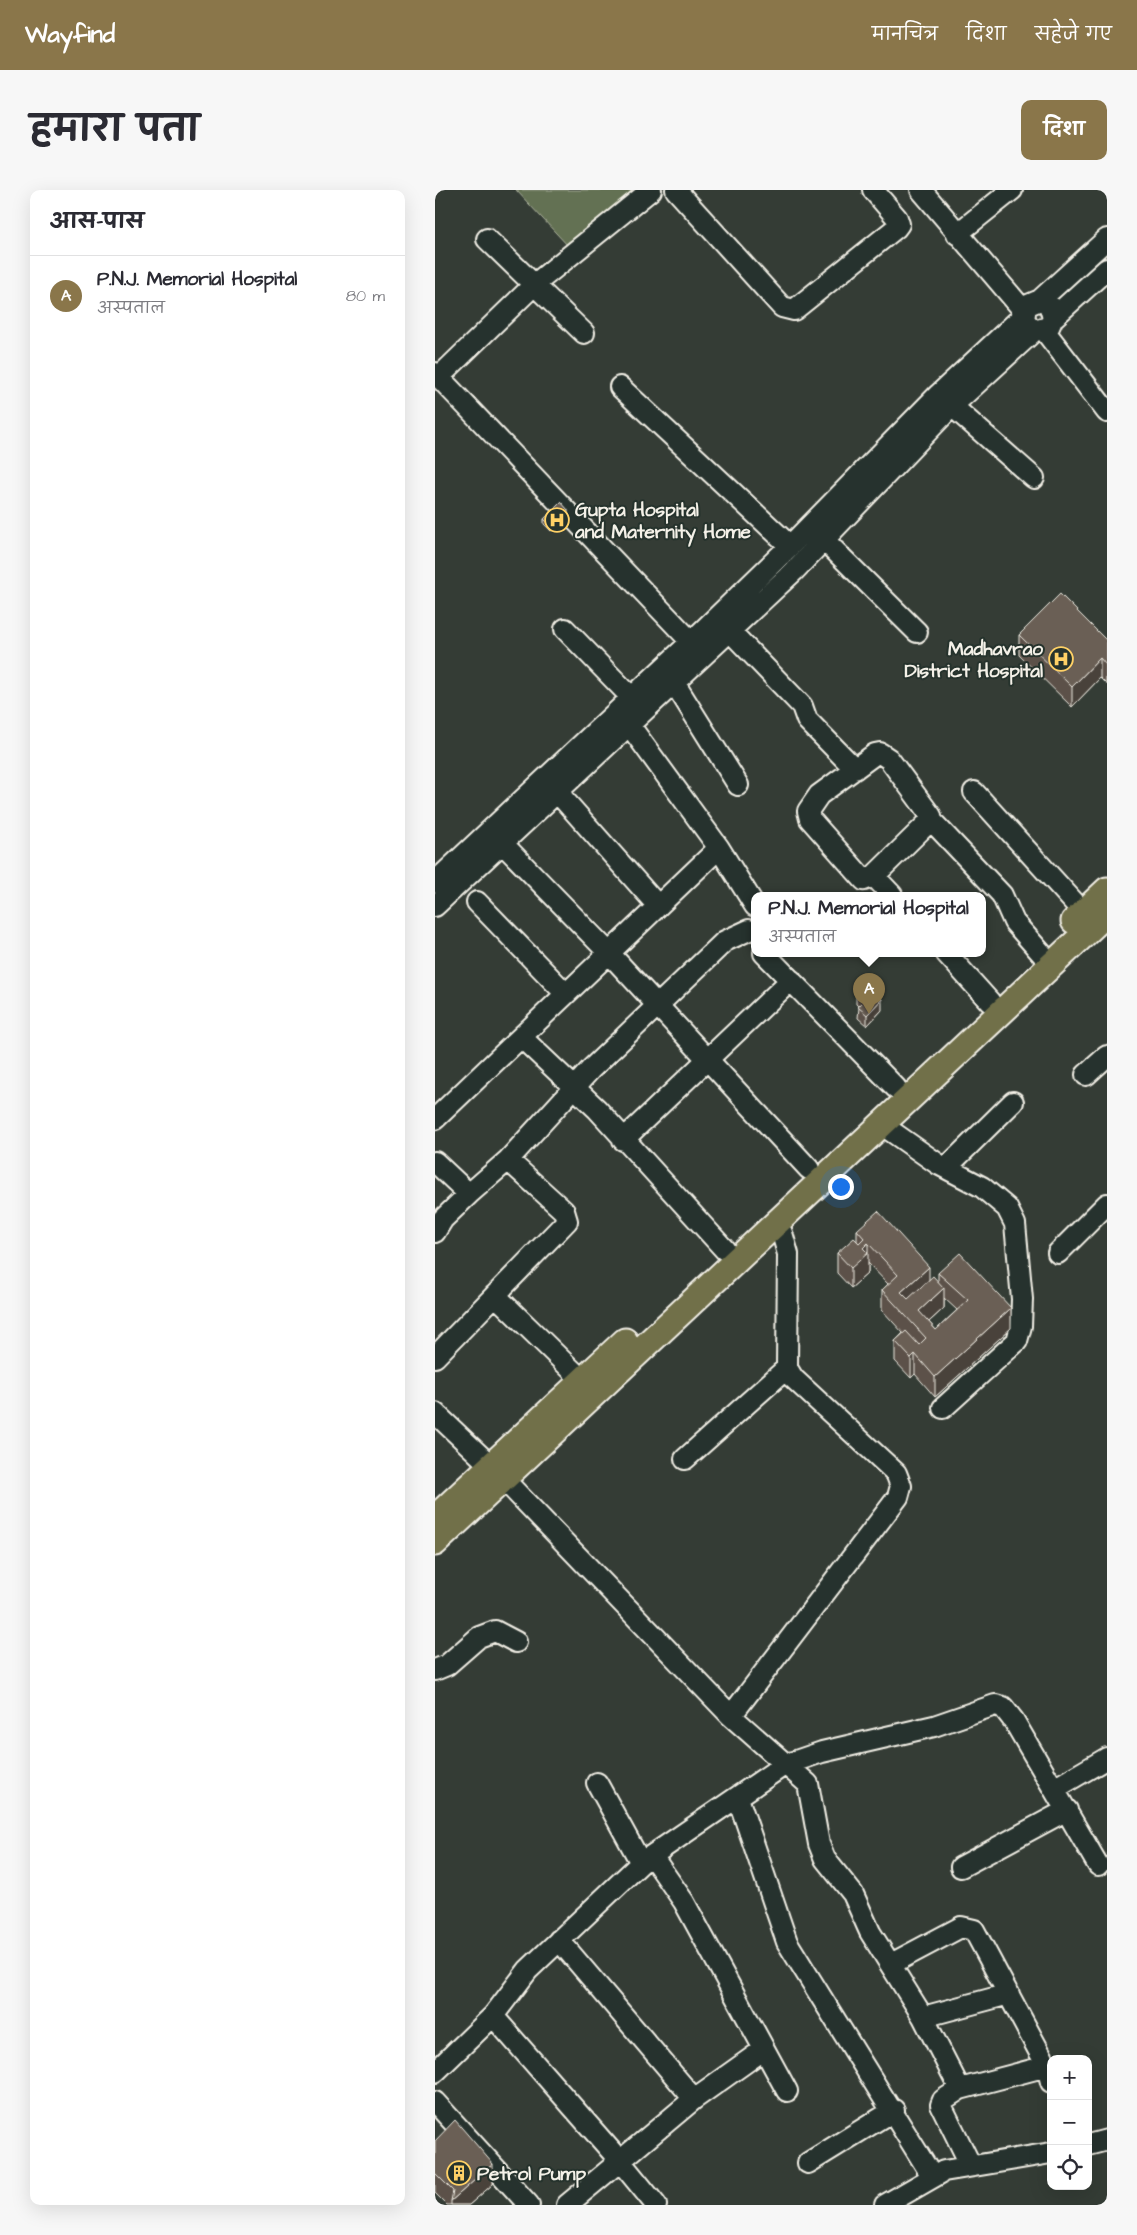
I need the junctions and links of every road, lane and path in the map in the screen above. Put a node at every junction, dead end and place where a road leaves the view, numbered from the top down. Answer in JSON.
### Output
{"nodes":[{"id":1,"x":651,"y":190,"type":"edge"},
{"id":2,"x":676,"y":190,"type":"edge"},
{"id":3,"x":873,"y":190,"type":"edge"},
{"id":4,"x":921,"y":190,"type":"edge"},
{"id":5,"x":1011,"y":190,"type":"edge"},
{"id":6,"x":957,"y":234,"type":"junction"},
{"id":7,"x":1107,"y":238,"type":"edge"},
{"id":8,"x":487,"y":239,"type":"dead end"},
{"id":9,"x":1105,"y":274,"type":"edge"},
{"id":10,"x":535,"y":284,"type":"junction"},
{"id":11,"x":1036,"y":318,"type":"junction"},
{"id":12,"x":584,"y":333,"type":"dead end"},
{"id":13,"x":437,"y":375,"type":"edge"},
{"id":14,"x":620,"y":387,"type":"dead end"},
{"id":15,"x":952,"y":406,"type":"junction"},
{"id":16,"x":1107,"y":412,"type":"edge"},
{"id":17,"x":1034,"y":478,"type":"dead end"},
{"id":18,"x":825,"y":541,"type":"junction"},
{"id":19,"x":790,"y":546,"type":"junction"},
{"id":20,"x":565,"y":629,"type":"dead end"},
{"id":21,"x":730,"y":631,"type":"junction"},
{"id":22,"x":917,"y":632,"type":"dead end"},
{"id":23,"x":698,"y":649,"type":"junction"},
{"id":24,"x":675,"y":684,"type":"junction"},
{"id":25,"x":632,"y":698,"type":"junction"},
{"id":26,"x":630,"y":726,"type":"junction"},
{"id":27,"x":855,"y":769,"type":"junction"},
{"id":28,"x":738,"y":785,"type":"dead end"},
{"id":29,"x":974,"y":792,"type":"dead end"},
{"id":30,"x":558,"y":793,"type":"junction"},
{"id":31,"x":931,"y":820,"type":"junction"},
{"id":32,"x":503,"y":844,"type":"junction"},
{"id":33,"x":719,"y":848,"type":"junction"},
{"id":34,"x":874,"y":876,"type":"junction"},
{"id":35,"x":435,"y":882,"type":"edge"},
{"id":36,"x":1107,"y":890,"type":"edge"},
{"id":37,"x":889,"y":892,"type":"edge"},
{"id":38,"x":751,"y":900,"type":"edge"},
{"id":39,"x":477,"y":902,"type":"dead end"},
{"id":40,"x":435,"y":906,"type":"edge"},
{"id":41,"x":658,"y":906,"type":"junction"},
{"id":42,"x":1098,"y":921,"type":"edge"},
{"id":43,"x":751,"y":932,"type":"edge"},
{"id":44,"x":609,"y":953,"type":"junction"},
{"id":45,"x":1042,"y":954,"type":"junction"},
{"id":46,"x":769,"y":957,"type":"edge"},
{"id":47,"x":949,"y":957,"type":"edge"},
{"id":48,"x":791,"y":980,"type":"junction"},
{"id":49,"x":566,"y":994,"type":"junction"},
{"id":50,"x":990,"y":1002,"type":"junction"},
{"id":51,"x":657,"y":1005,"type":"junction"},
{"id":52,"x":521,"y":1037,"type":"junction"},
{"id":53,"x":1107,"y":1056,"type":"edge"},
{"id":54,"x":709,"y":1060,"type":"junction"},
{"id":55,"x":1086,"y":1075,"type":"dead end"},
{"id":56,"x":574,"y":1087,"type":"junction"},
{"id":57,"x":896,"y":1088,"type":"junction"},
{"id":58,"x":1013,"y":1102,"type":"dead end"},
{"id":59,"x":435,"y":1119,"type":"edge"},
{"id":60,"x":881,"y":1124,"type":"junction"},
{"id":61,"x":623,"y":1140,"type":"junction"},
{"id":62,"x":838,"y":1153,"type":"junction"},
{"id":63,"x":508,"y":1160,"type":"junction"},
{"id":64,"x":435,"y":1162,"type":"edge"},
{"id":65,"x":946,"y":1168,"type":"junction"},
{"id":66,"x":809,"y":1169,"type":"junction"},
{"id":67,"x":469,"y":1194,"type":"junction"},
{"id":68,"x":1107,"y":1204,"type":"edge"},
{"id":69,"x":774,"y":1224,"type":"junction"},
{"id":70,"x":435,"y":1232,"type":"edge"},
{"id":71,"x":725,"y":1250,"type":"junction"},
{"id":72,"x":1058,"y":1253,"type":"dead end"},
{"id":73,"x":495,"y":1295,"type":"junction"},
{"id":74,"x":435,"y":1357,"type":"edge"},
{"id":75,"x":787,"y":1368,"type":"junction"},
{"id":76,"x":581,"y":1380,"type":"junction"},
{"id":77,"x":943,"y":1408,"type":"dead end"},
{"id":78,"x":435,"y":1413,"type":"edge"},
{"id":79,"x":685,"y":1459,"type":"dead end"},
{"id":80,"x":497,"y":1473,"type":"junction"},
{"id":81,"x":435,"y":1518,"type":"edge"},
{"id":82,"x":435,"y":1543,"type":"edge"},
{"id":83,"x":515,"y":1642,"type":"dead end"},
{"id":84,"x":435,"y":1670,"type":"edge"},
{"id":85,"x":731,"y":1716,"type":"junction"},
{"id":86,"x":1107,"y":1758,"type":"edge"},
{"id":87,"x":784,"y":1765,"type":"junction"},
{"id":88,"x":597,"y":1783,"type":"dead end"},
{"id":89,"x":1054,"y":1789,"type":"junction"},
{"id":90,"x":738,"y":1798,"type":"junction"},
{"id":91,"x":1067,"y":1810,"type":"junction"},
{"id":92,"x":646,"y":1860,"type":"junction"},
{"id":93,"x":1098,"y":1865,"type":"dead end"},
{"id":94,"x":961,"y":1867,"type":"dead end"},
{"id":95,"x":559,"y":1940,"type":"junction"},
{"id":96,"x":891,"y":1964,"type":"junction"},
{"id":97,"x":1009,"y":1994,"type":"junction"},
{"id":98,"x":493,"y":2016,"type":"junction"},
{"id":99,"x":923,"y":2016,"type":"junction"},
{"id":100,"x":763,"y":2050,"type":"junction"},
{"id":101,"x":1047,"y":2070,"type":"edge"},
{"id":102,"x":435,"y":2072,"type":"edge"},
{"id":103,"x":1047,"y":2074,"type":"edge"},
{"id":104,"x":960,"y":2089,"type":"junction"},
{"id":105,"x":787,"y":2091,"type":"dead end"},
{"id":106,"x":694,"y":2099,"type":"junction"},
{"id":107,"x":435,"y":2102,"type":"edge"},
{"id":108,"x":894,"y":2110,"type":"junction"},
{"id":109,"x":1107,"y":2140,"type":"edge"},
{"id":110,"x":1092,"y":2144,"type":"edge"},
{"id":111,"x":1047,"y":2154,"type":"edge"},
{"id":112,"x":620,"y":2161,"type":"junction"},
{"id":113,"x":808,"y":2162,"type":"dead end"},
{"id":114,"x":971,"y":2166,"type":"junction"},
{"id":115,"x":932,"y":2176,"type":"junction"},
{"id":116,"x":529,"y":2205,"type":"edge"},
{"id":117,"x":567,"y":2205,"type":"edge"},
{"id":118,"x":656,"y":2205,"type":"edge"},
{"id":119,"x":885,"y":2205,"type":"edge"}],
"edges":[{"from":1,"to":10,"type":"street"},
{"from":2,"to":3,"type":"street"},
{"from":4,"to":6,"type":"street"},
{"from":5,"to":6,"type":"street"},
{"from":6,"to":11,"type":"street"},
{"from":7,"to":11,"type":"street"},
{"from":8,"to":10,"type":"street"},
{"from":9,"to":11,"type":"street"},
{"from":10,"to":12,"type":"street"},
{"from":10,"to":13,"type":"street"},
{"from":11,"to":15,"type":"street"},
{"from":11,"to":16,"type":"street"},
{"from":11,"to":19,"type":"street"},
{"from":13,"to":23,"type":"street"},
{"from":14,"to":19,"type":"street"},
{"from":15,"to":17,"type":"street"},
{"from":15,"to":18,"type":"street"},
{"from":18,"to":21,"type":"street"},
{"from":18,"to":22,"type":"street"},
{"from":19,"to":23,"type":"street"},
{"from":20,"to":25,"type":"street"},
{"from":21,"to":23,"type":"street"},
{"from":21,"to":27,"type":"street"},
{"from":23,"to":24,"type":"street"},
{"from":23,"to":25,"type":"street"},
{"from":24,"to":26,"type":"street"},
{"from":24,"to":28,"type":"street"},
{"from":25,"to":35,"type":"street"},
{"from":26,"to":30,"type":"street"},
{"from":26,"to":33,"type":"street"},
{"from":27,"to":31,"type":"street"},
{"from":27,"to":34,"type":"street"},
{"from":29,"to":42,"type":"street"},
{"from":30,"to":32,"type":"street"},
{"from":30,"to":41,"type":"street"},
{"from":31,"to":34,"type":"street"},
{"from":31,"to":45,"type":"street"},
{"from":32,"to":40,"type":"street"},
{"from":32,"to":44,"type":"street"},
{"from":33,"to":38,"type":"street"},
{"from":33,"to":41,"type":"street"},
{"from":34,"to":37,"type":"street"},
{"from":36,"to":42,"type":"main road"},
{"from":39,"to":49,"type":"street"},
{"from":41,"to":44,"type":"street"},
{"from":42,"to":45,"type":"main road"},
{"from":42,"to":60,"type":"main road"},
{"from":43,"to":51,"type":"street"},
{"from":44,"to":49,"type":"street"},
{"from":44,"to":51,"type":"street"},
{"from":45,"to":50,"type":"main road"},
{"from":46,"to":48,"type":"street"},
{"from":47,"to":50,"type":"street"},
{"from":48,"to":54,"type":"street"},
{"from":48,"to":57,"type":"street"},
{"from":49,"to":52,"type":"street"},
{"from":50,"to":57,"type":"main road"},
{"from":51,"to":54,"type":"street"},
{"from":51,"to":56,"type":"street"},
{"from":52,"to":56,"type":"street"},
{"from":52,"to":59,"type":"street"},
{"from":53,"to":55,"type":"street"},
{"from":54,"to":61,"type":"street"},
{"from":54,"to":66,"type":"street"},
{"from":56,"to":61,"type":"street"},
{"from":56,"to":63,"type":"street"},
{"from":57,"to":62,"type":"main road"},
{"from":58,"to":65,"type":"street"},
{"from":60,"to":62,"type":"main road"},
{"from":60,"to":65,"type":"street"},
{"from":61,"to":71,"type":"street"},
{"from":62,"to":66,"type":"main road"},
{"from":62,"to":69,"type":"main road"},
{"from":63,"to":67,"type":"street"},
{"from":63,"to":73,"type":"street"},
{"from":64,"to":67,"type":"street"},
{"from":65,"to":77,"type":"street"},
{"from":66,"to":71,"type":"main road"},
{"from":67,"to":70,"type":"street"},
{"from":68,"to":72,"type":"street"},
{"from":69,"to":75,"type":"street"},
{"from":69,"to":80,"type":"main road"},
{"from":71,"to":76,"type":"main road"},
{"from":73,"to":74,"type":"street"},
{"from":73,"to":76,"type":"street"},
{"from":75,"to":79,"type":"street"},
{"from":75,"to":85,"type":"street"},
{"from":76,"to":80,"type":"main road"},
{"from":78,"to":80,"type":"street"},
{"from":80,"to":81,"type":"main road"},
{"from":80,"to":82,"type":"main road"},
{"from":80,"to":85,"type":"street"},
{"from":83,"to":84,"type":"street"},
{"from":85,"to":87,"type":"street"},
{"from":86,"to":89,"type":"street"},
{"from":87,"to":89,"type":"street"},
{"from":87,"to":90,"type":"street"},
{"from":87,"to":96,"type":"street"},
{"from":88,"to":92,"type":"street"},
{"from":89,"to":91,"type":"street"},
{"from":90,"to":92,"type":"street"},
{"from":90,"to":108,"type":"street"},
{"from":91,"to":93,"type":"street"},
{"from":91,"to":94,"type":"street"},
{"from":92,"to":95,"type":"street"},
{"from":92,"to":100,"type":"street"},
{"from":95,"to":98,"type":"street"},
{"from":95,"to":106,"type":"street"},
{"from":96,"to":97,"type":"street"},
{"from":96,"to":99,"type":"street"},
{"from":97,"to":99,"type":"street"},
{"from":97,"to":101,"type":"street"},
{"from":98,"to":102,"type":"street"},
{"from":98,"to":112,"type":"street"},
{"from":99,"to":104,"type":"street"},
{"from":100,"to":105,"type":"street"},
{"from":100,"to":106,"type":"street"},
{"from":103,"to":104,"type":"street"},
{"from":104,"to":114,"type":"street"},
{"from":106,"to":112,"type":"street"},
{"from":107,"to":116,"type":"street"},
{"from":108,"to":113,"type":"street"},
{"from":108,"to":115,"type":"street"},
{"from":109,"to":110,"type":"street"},
{"from":111,"to":114,"type":"street"},
{"from":112,"to":117,"type":"street"},
{"from":112,"to":118,"type":"street"},
{"from":114,"to":115,"type":"street"},
{"from":115,"to":119,"type":"street"}]}
